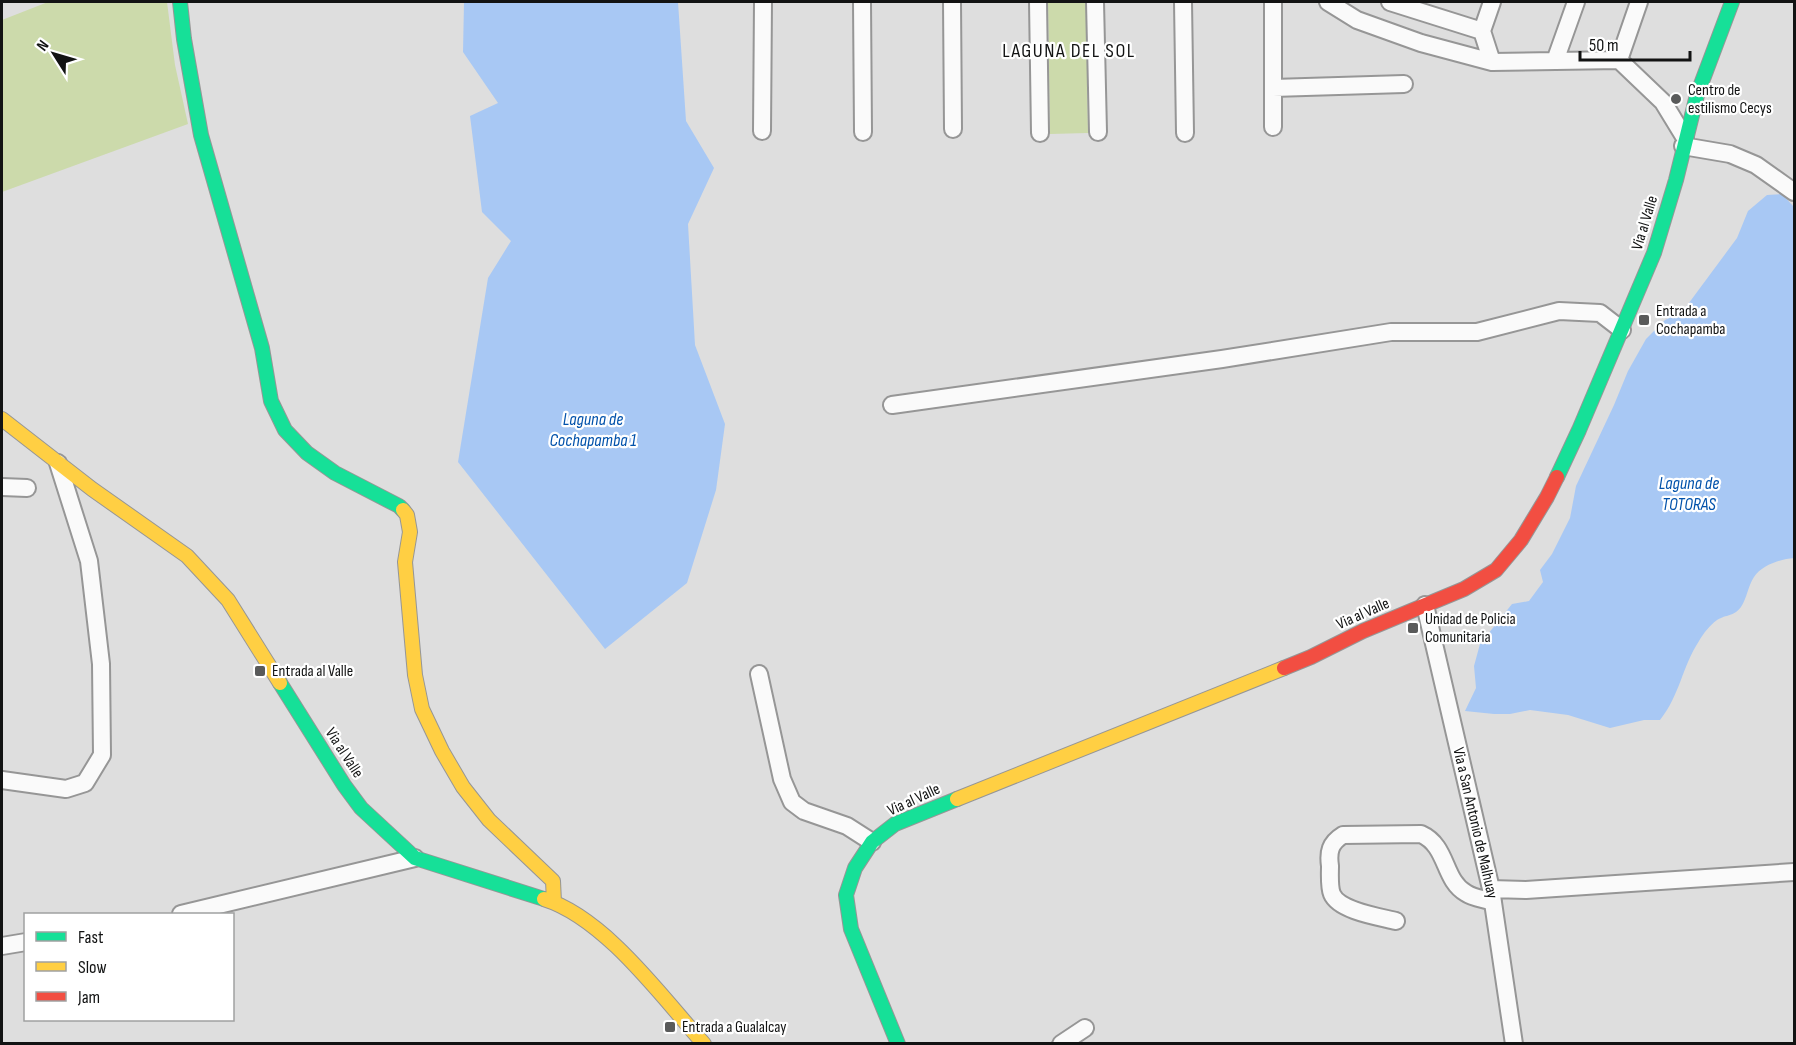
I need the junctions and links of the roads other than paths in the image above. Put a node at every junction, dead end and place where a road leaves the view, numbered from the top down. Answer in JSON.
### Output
{"nodes":[{"id":1,"x":180,"y":2,"type":"edge"},
{"id":2,"x":763,"y":2,"type":"edge"},
{"id":3,"x":862,"y":2,"type":"edge"},
{"id":4,"x":952,"y":2,"type":"edge"},
{"id":5,"x":1038,"y":2,"type":"edge"},
{"id":6,"x":1095,"y":2,"type":"edge"},
{"id":7,"x":1183,"y":2,"type":"edge"},
{"id":8,"x":1273,"y":2,"type":"edge"},
{"id":9,"x":1328,"y":2,"type":"edge"},
{"id":10,"x":1492,"y":2,"type":"edge"},
{"id":11,"x":1576,"y":2,"type":"edge"},
{"id":12,"x":1640,"y":2,"type":"edge"},
{"id":13,"x":1732,"y":2,"type":"edge"},
{"id":14,"x":1399,"y":3,"type":"edge"},
{"id":15,"x":1482,"y":30,"type":"junction"},
{"id":16,"x":1619,"y":60,"type":"junction"},
{"id":17,"x":1555,"y":61,"type":"junction"},
{"id":18,"x":1492,"y":62,"type":"junction"},
{"id":19,"x":1404,"y":84,"type":"dead end"},
{"id":20,"x":1273,"y":88,"type":"junction"},
{"id":21,"x":1273,"y":127,"type":"dead end"},
{"id":22,"x":953,"y":129,"type":"dead end"},
{"id":23,"x":762,"y":131,"type":"dead end"},
{"id":24,"x":863,"y":132,"type":"dead end"},
{"id":25,"x":1098,"y":132,"type":"dead end"},
{"id":26,"x":1040,"y":133,"type":"dead end"},
{"id":27,"x":1185,"y":134,"type":"dead end"},
{"id":28,"x":1684,"y":142,"type":"junction"},
{"id":29,"x":1794,"y":192,"type":"edge"},
{"id":30,"x":1622,"y":330,"type":"junction"},
{"id":31,"x":892,"y":405,"type":"dead end"},
{"id":32,"x":2,"y":419,"type":"edge"},
{"id":33,"x":58,"y":463,"type":"junction"},
{"id":34,"x":2,"y":487,"type":"edge"},
{"id":35,"x":27,"y":488,"type":"dead end"},
{"id":36,"x":1425,"y":605,"type":"junction"},
{"id":37,"x":759,"y":674,"type":"dead end"},
{"id":38,"x":2,"y":780,"type":"edge"},
{"id":39,"x":872,"y":842,"type":"junction"},
{"id":40,"x":415,"y":858,"type":"junction"},
{"id":41,"x":1794,"y":872,"type":"edge"},
{"id":42,"x":1492,"y":895,"type":"junction"},
{"id":43,"x":554,"y":902,"type":"junction"},
{"id":44,"x":189,"y":913,"type":"edge"},
{"id":45,"x":1396,"y":921,"type":"dead end"},
{"id":46,"x":24,"y":942,"type":"edge"},
{"id":47,"x":2,"y":946,"type":"edge"},
{"id":48,"x":1085,"y":1028,"type":"dead end"},
{"id":49,"x":704,"y":1044,"type":"edge"},
{"id":50,"x":898,"y":1044,"type":"edge"},
{"id":51,"x":1061,"y":1044,"type":"edge"},
{"id":52,"x":1514,"y":1044,"type":"edge"}],
"edges":[{"from":1,"to":43,"type":"main road"},
{"from":2,"to":23,"type":"street"},
{"from":3,"to":24,"type":"street"},
{"from":4,"to":22,"type":"street"},
{"from":5,"to":26,"type":"street"},
{"from":6,"to":25,"type":"street"},
{"from":7,"to":27,"type":"street"},
{"from":8,"to":20,"type":"street"},
{"from":9,"to":18,"type":"street"},
{"from":10,"to":15,"type":"street"},
{"from":11,"to":17,"type":"street"},
{"from":12,"to":16,"type":"street"},
{"from":13,"to":28,"type":"main road","name":"Via al Valle"},
{"from":14,"to":15,"type":"street"},
{"from":15,"to":18,"type":"street"},
{"from":16,"to":17,"type":"street"},
{"from":16,"to":28,"type":"street"},
{"from":17,"to":18,"type":"street"},
{"from":19,"to":20,"type":"street"},
{"from":20,"to":21,"type":"street"},
{"from":28,"to":29,"type":"street"},
{"from":28,"to":30,"type":"main road","name":"Via al Valle"},
{"from":30,"to":31,"type":"street"},
{"from":30,"to":36,"type":"main road","name":"Via al Valle"},
{"from":32,"to":33,"type":"main road","name":"Via al Valle"},
{"from":33,"to":38,"type":"street"},
{"from":33,"to":40,"type":"main road","name":"Via al Valle"},
{"from":34,"to":35,"type":"street"},
{"from":36,"to":39,"type":"main road","name":"Via al Valle"},
{"from":36,"to":42,"type":"street","name":"Via a San Antonio de Malhuay"},
{"from":37,"to":39,"type":"street"},
{"from":39,"to":50,"type":"main road","name":"Via al Valle"},
{"from":40,"to":43,"type":"main road","name":"Via al Valle"},
{"from":40,"to":44,"type":"street"},
{"from":41,"to":42,"type":"street"},
{"from":42,"to":45,"type":"street"},
{"from":42,"to":52,"type":"street","name":"Via a San Antonio de Malhuay"},
{"from":43,"to":49,"type":"main road","name":"Via al Valle"},
{"from":46,"to":47,"type":"street"},
{"from":48,"to":51,"type":"street"}]}
